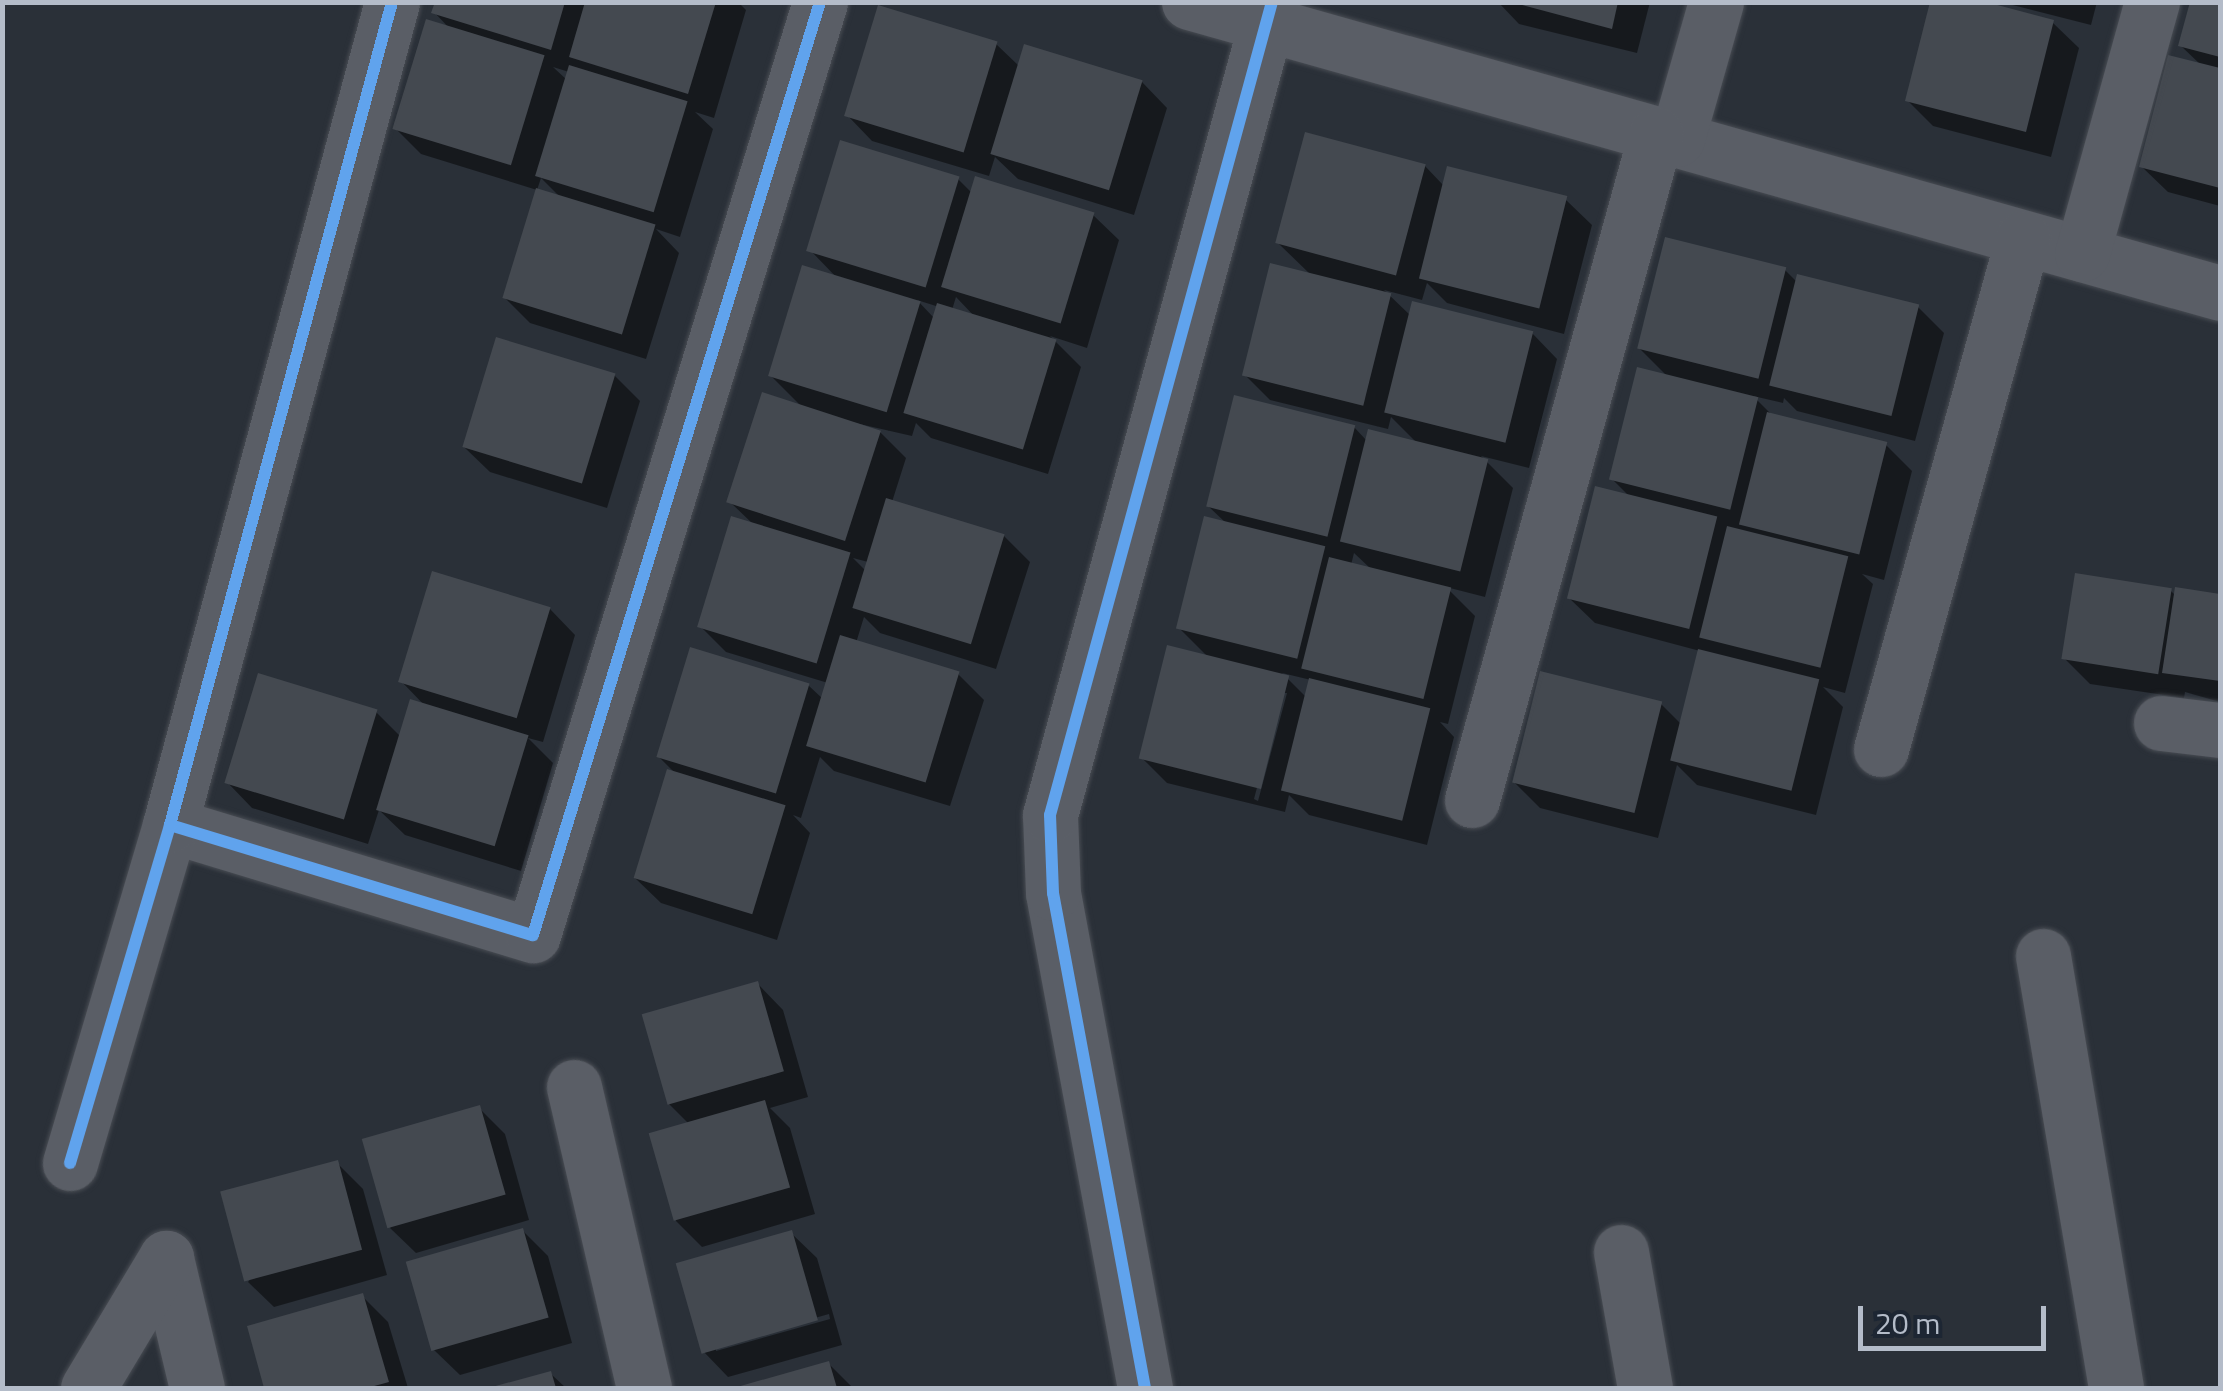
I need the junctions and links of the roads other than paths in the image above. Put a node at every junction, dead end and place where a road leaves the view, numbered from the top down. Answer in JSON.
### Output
{"nodes":[{"id":1,"x":392,"y":2,"type":"edge"},
{"id":2,"x":820,"y":2,"type":"edge"},
{"id":3,"x":1189,"y":2,"type":"edge"},
{"id":4,"x":1716,"y":2,"type":"edge"},
{"id":5,"x":2152,"y":2,"type":"edge"},
{"id":6,"x":1269,"y":13,"type":"edge"},
{"id":7,"x":1666,"y":137,"type":"junction"},
{"id":8,"x":2023,"y":238,"type":"junction"},
{"id":9,"x":2082,"y":254,"type":"junction"},
{"id":10,"x":2220,"y":293,"type":"edge"},
{"id":11,"x":2162,"y":723,"type":"dead end"},
{"id":12,"x":2220,"y":730,"type":"edge"},
{"id":13,"x":1881,"y":750,"type":"dead end"},
{"id":14,"x":1472,"y":800,"type":"dead end"},
{"id":15,"x":170,"y":825,"type":"junction"},
{"id":16,"x":2042,"y":956,"type":"dead end"},
{"id":17,"x":574,"y":1087,"type":"dead end"},
{"id":18,"x":70,"y":1163,"type":"dead end"},
{"id":19,"x":1620,"y":1252,"type":"dead end"},
{"id":20,"x":88,"y":1388,"type":"edge"},
{"id":21,"x":197,"y":1388,"type":"edge"},
{"id":22,"x":644,"y":1388,"type":"edge"},
{"id":23,"x":1145,"y":1388,"type":"edge"},
{"id":24,"x":1645,"y":1388,"type":"edge"},
{"id":25,"x":2116,"y":1388,"type":"edge"}],
"edges":[{"from":1,"to":15,"type":"street"},
{"from":2,"to":15,"type":"street"},
{"from":3,"to":6,"type":"street"},
{"from":4,"to":7,"type":"street"},
{"from":5,"to":9,"type":"street"},
{"from":6,"to":7,"type":"street"},
{"from":6,"to":23,"type":"street"},
{"from":7,"to":8,"type":"street"},
{"from":7,"to":14,"type":"street"},
{"from":8,"to":9,"type":"street"},
{"from":8,"to":13,"type":"street"},
{"from":9,"to":10,"type":"street"},
{"from":11,"to":12,"type":"street"},
{"from":15,"to":18,"type":"street"},
{"from":16,"to":25,"type":"street"},
{"from":17,"to":22,"type":"street"},
{"from":19,"to":24,"type":"street"},
{"from":20,"to":21,"type":"street"}]}
